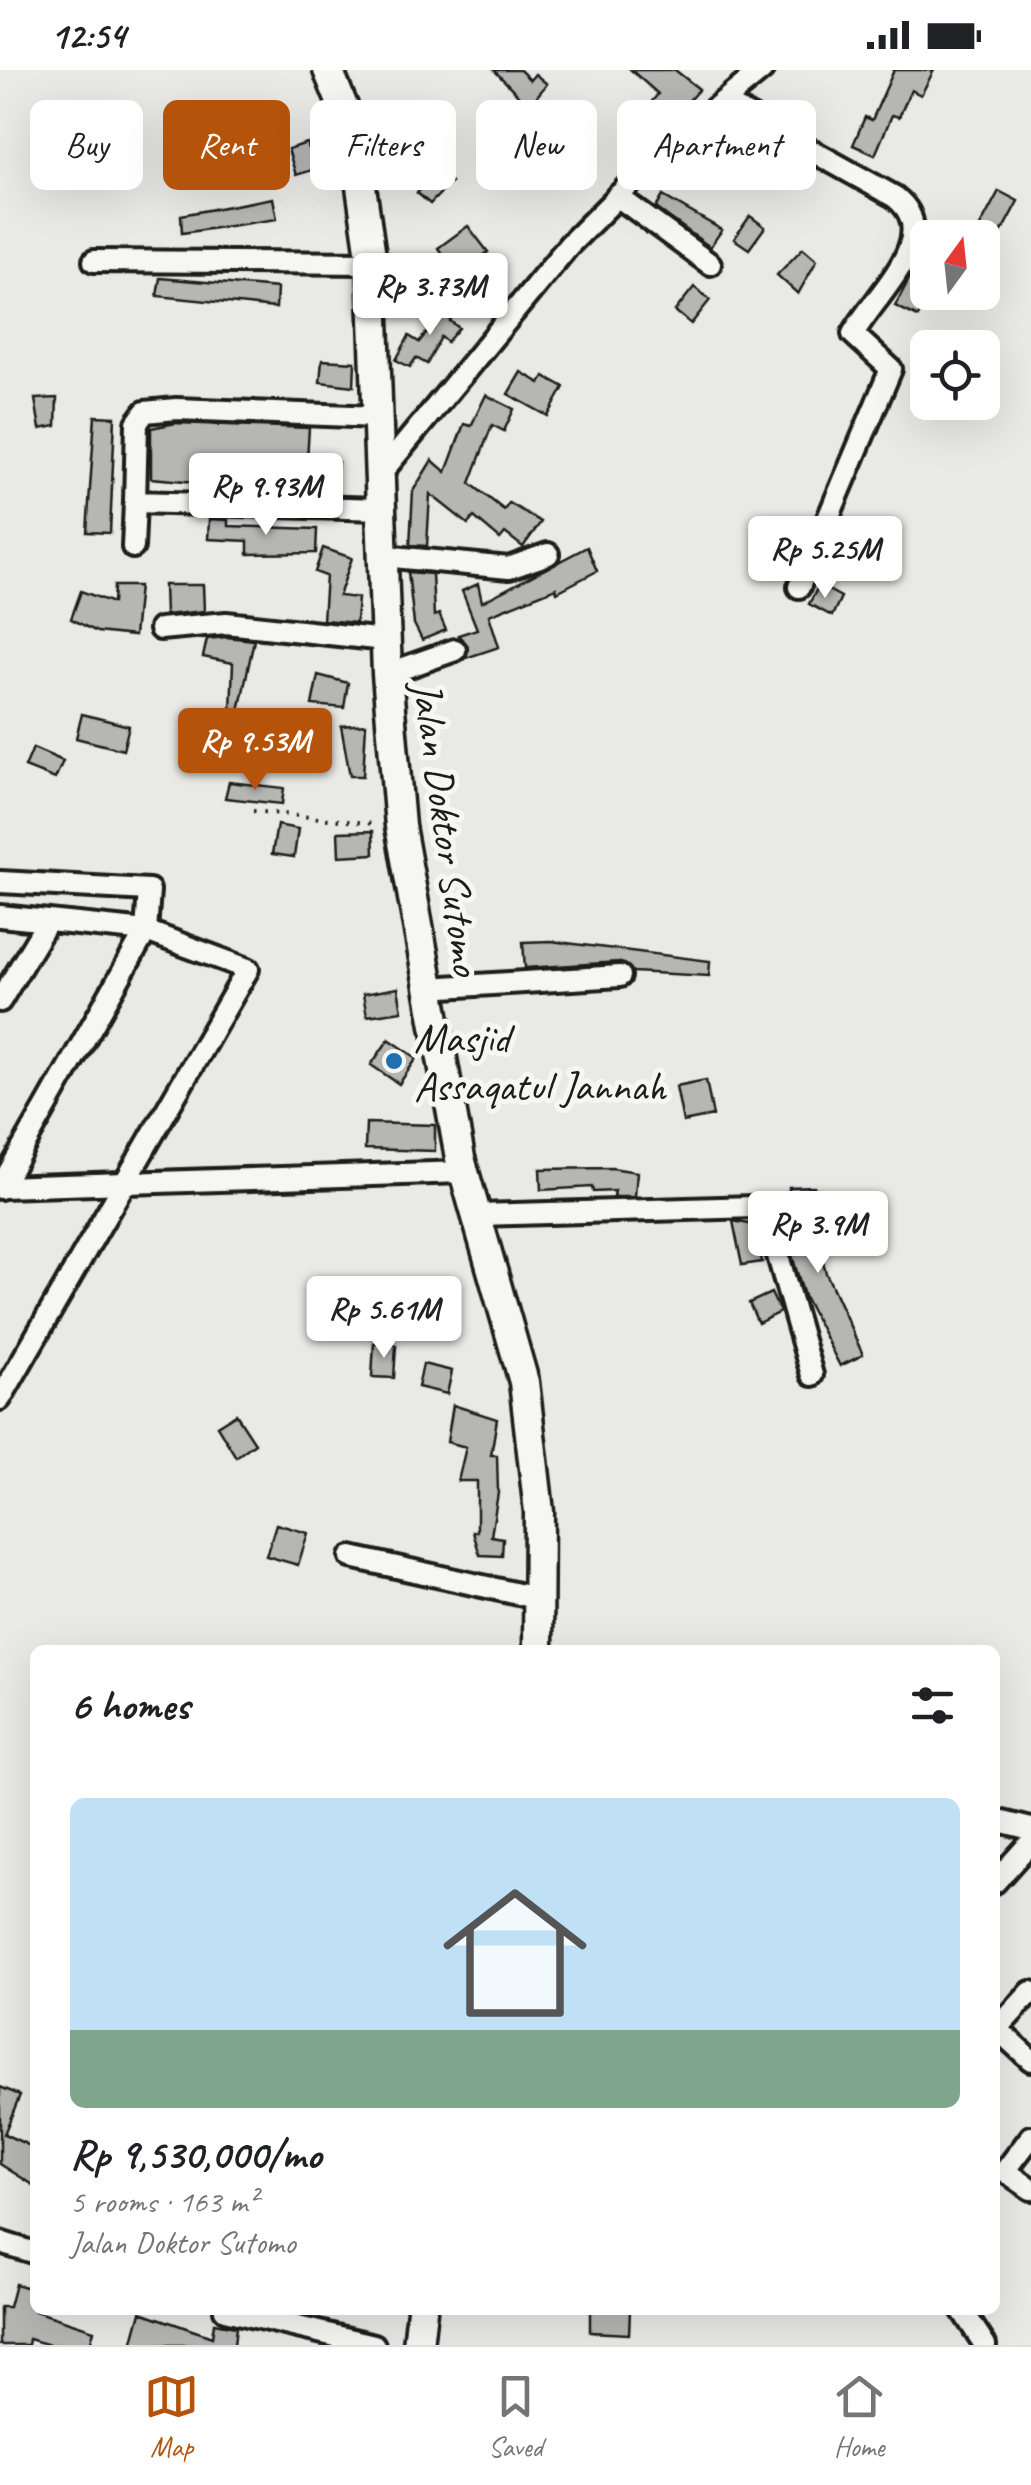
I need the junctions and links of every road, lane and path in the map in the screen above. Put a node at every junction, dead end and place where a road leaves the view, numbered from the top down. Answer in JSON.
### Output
{"nodes":[{"id":1,"x":328,"y":70,"type":"edge"},
{"id":2,"x":762,"y":70,"type":"edge"},
{"id":3,"x":726,"y":100,"type":"edge"},
{"id":4,"x":816,"y":153,"type":"edge"},
{"id":5,"x":623,"y":190,"type":"edge"},
{"id":6,"x":617,"y":196,"type":"junction"},
{"id":7,"x":94,"y":261,"type":"dead end"},
{"id":8,"x":372,"y":263,"type":"junction"},
{"id":9,"x":710,"y":264,"type":"dead end"},
{"id":10,"x":378,"y":417,"type":"junction"},
{"id":11,"x":382,"y":472,"type":"junction"},
{"id":12,"x":135,"y":502,"type":"junction"},
{"id":13,"x":380,"y":509,"type":"junction"},
{"id":14,"x":133,"y":547,"type":"dead end"},
{"id":15,"x":548,"y":554,"type":"dead end"},
{"id":16,"x":383,"y":556,"type":"junction"},
{"id":17,"x":799,"y":587,"type":"dead end"},
{"id":18,"x":160,"y":629,"type":"dead end"},
{"id":19,"x":385,"y":640,"type":"junction"},
{"id":20,"x":455,"y":650,"type":"dead end"},
{"id":21,"x":387,"y":674,"type":"junction"},
{"id":22,"x":253,"y":810,"type":"dead end"},
{"id":23,"x":400,"y":826,"type":"junction"},
{"id":24,"x":0,"y":882,"type":"edge"},
{"id":25,"x":0,"y":916,"type":"edge"},
{"id":26,"x":48,"y":920,"type":"junction"},
{"id":27,"x":146,"y":931,"type":"junction"},
{"id":28,"x":620,"y":976,"type":"dead end"},
{"id":29,"x":428,"y":988,"type":"junction"},
{"id":30,"x":0,"y":1001,"type":"edge"},
{"id":31,"x":464,"y":1172,"type":"junction"},
{"id":32,"x":126,"y":1180,"type":"junction"},
{"id":33,"x":0,"y":1188,"type":"edge"},
{"id":34,"x":478,"y":1214,"type":"junction"},
{"id":35,"x":812,"y":1374,"type":"dead end"},
{"id":36,"x":0,"y":1399,"type":"edge"},
{"id":37,"x":351,"y":1557,"type":"dead end"},
{"id":38,"x":541,"y":1598,"type":"junction"},
{"id":39,"x":538,"y":1645,"type":"edge"},
{"id":40,"x":1000,"y":1821,"type":"edge"},
{"id":41,"x":1031,"y":1830,"type":"edge"},
{"id":42,"x":1031,"y":1842,"type":"edge"},
{"id":43,"x":1000,"y":1876,"type":"edge"},
{"id":44,"x":1031,"y":1992,"type":"edge"},
{"id":45,"x":1000,"y":2025,"type":"edge"},
{"id":46,"x":1000,"y":2033,"type":"edge"},
{"id":47,"x":1031,"y":2060,"type":"edge"},
{"id":48,"x":1031,"y":2136,"type":"edge"},
{"id":49,"x":1000,"y":2176,"type":"edge"},
{"id":50,"x":1031,"y":2189,"type":"edge"},
{"id":51,"x":0,"y":2242,"type":"edge"},
{"id":52,"x":30,"y":2251,"type":"edge"},
{"id":53,"x":246,"y":2315,"type":"edge"},
{"id":54,"x":421,"y":2315,"type":"edge"},
{"id":55,"x":965,"y":2315,"type":"edge"},
{"id":56,"x":374,"y":2345,"type":"edge"},
{"id":57,"x":418,"y":2345,"type":"edge"},
{"id":58,"x":984,"y":2345,"type":"edge"}],
"edges":[{"from":1,"to":8,"type":"street","name":"Jalan Doktor Sutomo"},
{"from":2,"to":3,"type":"street"},
{"from":4,"to":17,"type":"street"},
{"from":5,"to":6,"type":"street"},
{"from":6,"to":9,"type":"street"},
{"from":6,"to":11,"type":"street"},
{"from":7,"to":8,"type":"street"},
{"from":8,"to":10,"type":"street","name":"Jalan Doktor Sutomo"},
{"from":10,"to":11,"type":"street","name":"Jalan Doktor Sutomo"},
{"from":10,"to":12,"type":"street"},
{"from":11,"to":13,"type":"street","name":"Jalan Doktor Sutomo"},
{"from":12,"to":13,"type":"street"},
{"from":12,"to":14,"type":"street"},
{"from":13,"to":16,"type":"street","name":"Jalan Doktor Sutomo"},
{"from":15,"to":16,"type":"street"},
{"from":16,"to":19,"type":"street","name":"Jalan Doktor Sutomo"},
{"from":18,"to":19,"type":"street"},
{"from":19,"to":21,"type":"street","name":"Jalan Doktor Sutomo"},
{"from":20,"to":21,"type":"street"},
{"from":21,"to":23,"type":"street","name":"Jalan Doktor Sutomo"},
{"from":22,"to":23,"type":"path"},
{"from":23,"to":29,"type":"street","name":"Jalan Doktor Sutomo"},
{"from":24,"to":27,"type":"street"},
{"from":25,"to":26,"type":"street"},
{"from":26,"to":27,"type":"street"},
{"from":26,"to":30,"type":"street"},
{"from":27,"to":32,"type":"street"},
{"from":27,"to":33,"type":"street"},
{"from":28,"to":29,"type":"street"},
{"from":29,"to":31,"type":"street","name":"Jalan Doktor Sutomo"},
{"from":31,"to":32,"type":"street"},
{"from":31,"to":34,"type":"street","name":"Jalan Doktor Sutomo"},
{"from":32,"to":33,"type":"street"},
{"from":32,"to":36,"type":"street"},
{"from":34,"to":35,"type":"street"},
{"from":34,"to":38,"type":"street","name":"Jalan Doktor Sutomo"},
{"from":37,"to":38,"type":"street"},
{"from":38,"to":39,"type":"street","name":"Jalan Doktor Sutomo"},
{"from":40,"to":41,"type":"street"},
{"from":42,"to":43,"type":"street"},
{"from":44,"to":45,"type":"street"},
{"from":46,"to":47,"type":"street"},
{"from":48,"to":49,"type":"street"},
{"from":49,"to":50,"type":"street"},
{"from":51,"to":52,"type":"street"},
{"from":53,"to":56,"type":"street"},
{"from":54,"to":57,"type":"street"},
{"from":55,"to":58,"type":"street"}]}
